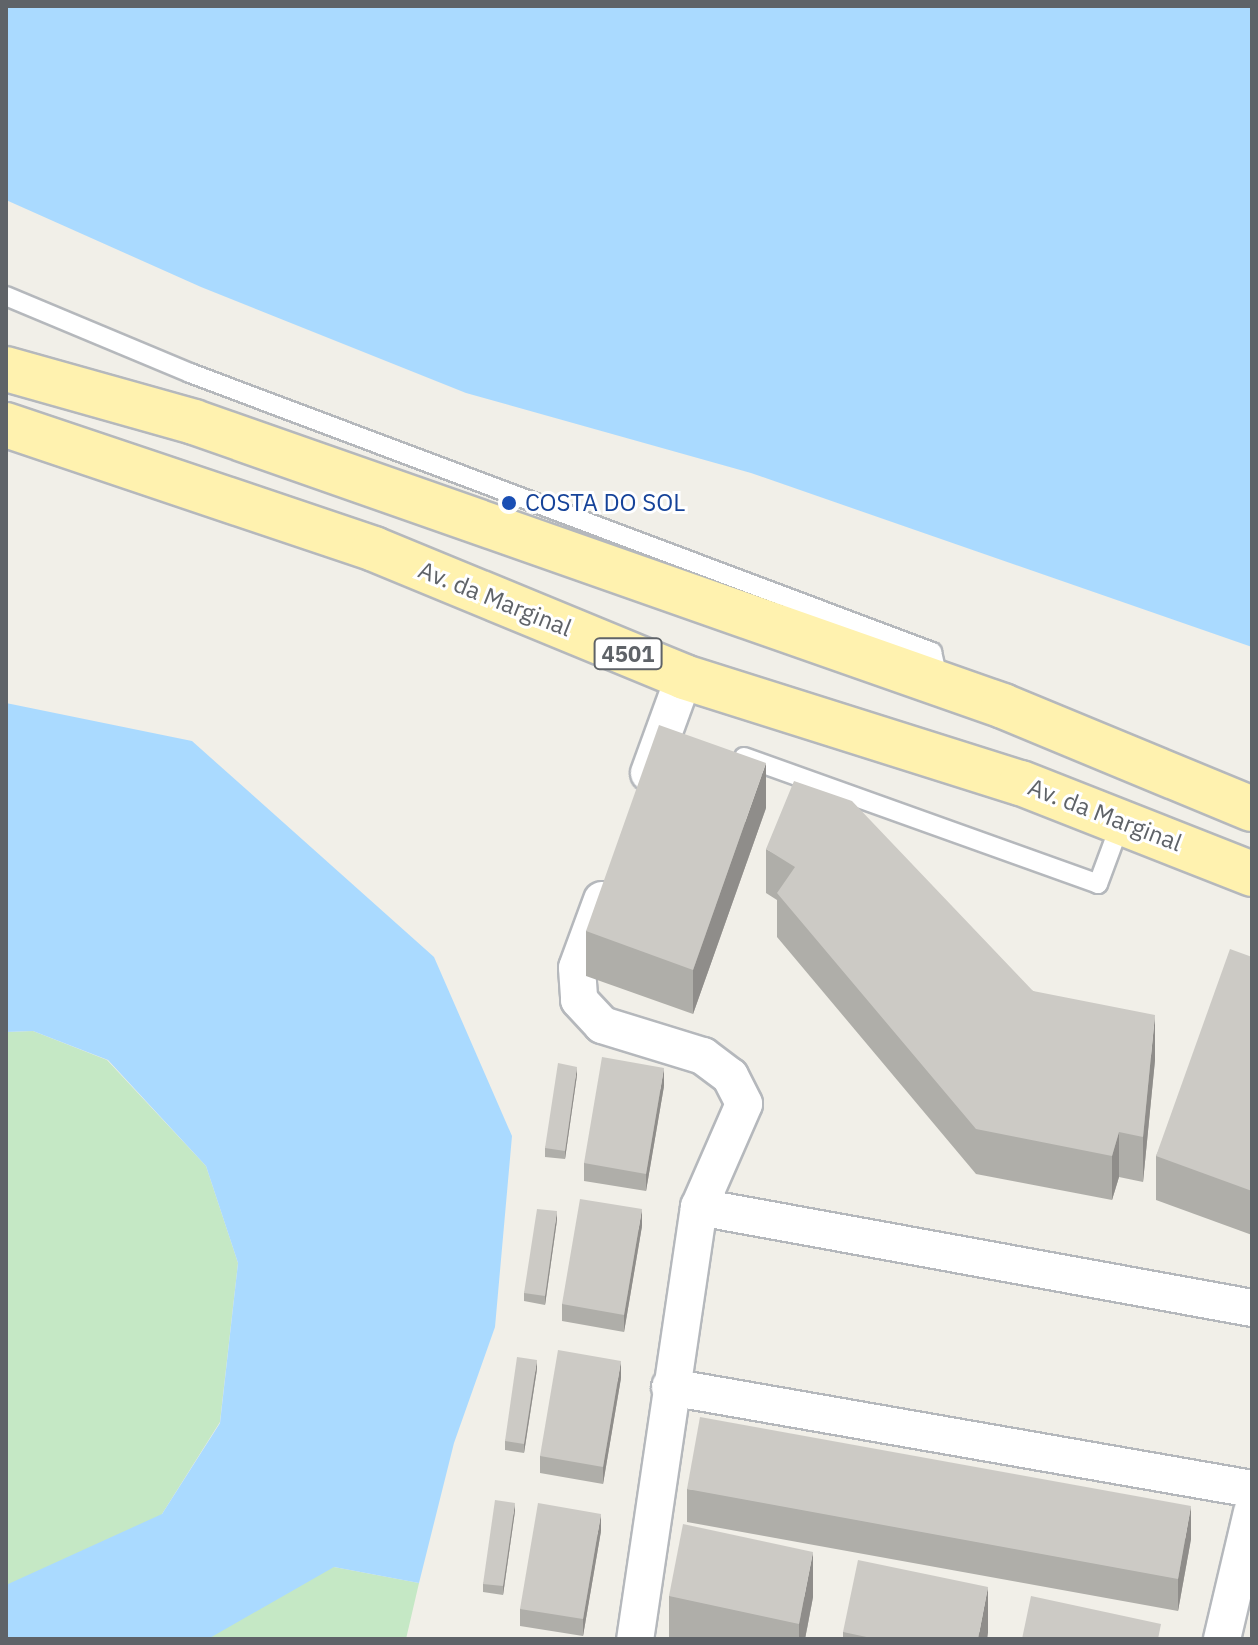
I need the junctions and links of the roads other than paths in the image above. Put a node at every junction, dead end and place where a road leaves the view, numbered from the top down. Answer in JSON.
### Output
{"nodes":[{"id":1,"x":6,"y":296,"type":"edge"},
{"id":2,"x":6,"y":369,"type":"edge"},
{"id":3,"x":6,"y":425,"type":"edge"},
{"id":4,"x":684,"y":677,"type":"junction"},
{"id":5,"x":939,"y":685,"type":"junction"},
{"id":6,"x":725,"y":750,"type":"edge"},
{"id":7,"x":638,"y":803,"type":"edge"},
{"id":8,"x":1252,"y":809,"type":"edge"},
{"id":9,"x":1122,"y":819,"type":"junction"},
{"id":10,"x":616,"y":863,"type":"edge"},
{"id":11,"x":1252,"y":874,"type":"edge"},
{"id":12,"x":699,"y":1207,"type":"junction"},
{"id":13,"x":1252,"y":1308,"type":"edge"},
{"id":14,"x":670,"y":1387,"type":"junction"},
{"id":15,"x":1252,"y":1489,"type":"edge"},
{"id":16,"x":1252,"y":1512,"type":"edge"},
{"id":17,"x":635,"y":1639,"type":"edge"},
{"id":18,"x":1222,"y":1639,"type":"edge"}],
"edges":[{"from":1,"to":5,"type":"lane"},
{"from":2,"to":5,"type":"main road"},
{"from":3,"to":4,"type":"main road","name":"Av. da Marginal","number":"4501"},
{"from":4,"to":7,"type":"street"},
{"from":4,"to":9,"type":"main road","name":"Av. da Marginal","number":"4501"},
{"from":5,"to":8,"type":"main road"},
{"from":6,"to":9,"type":"lane"},
{"from":9,"to":11,"type":"main road","name":"Av. da Marginal","number":"4501"},
{"from":10,"to":12,"type":"street"},
{"from":12,"to":13,"type":"street"},
{"from":12,"to":14,"type":"street"},
{"from":14,"to":15,"type":"street"},
{"from":14,"to":17,"type":"street"},
{"from":16,"to":18,"type":"street"}]}
